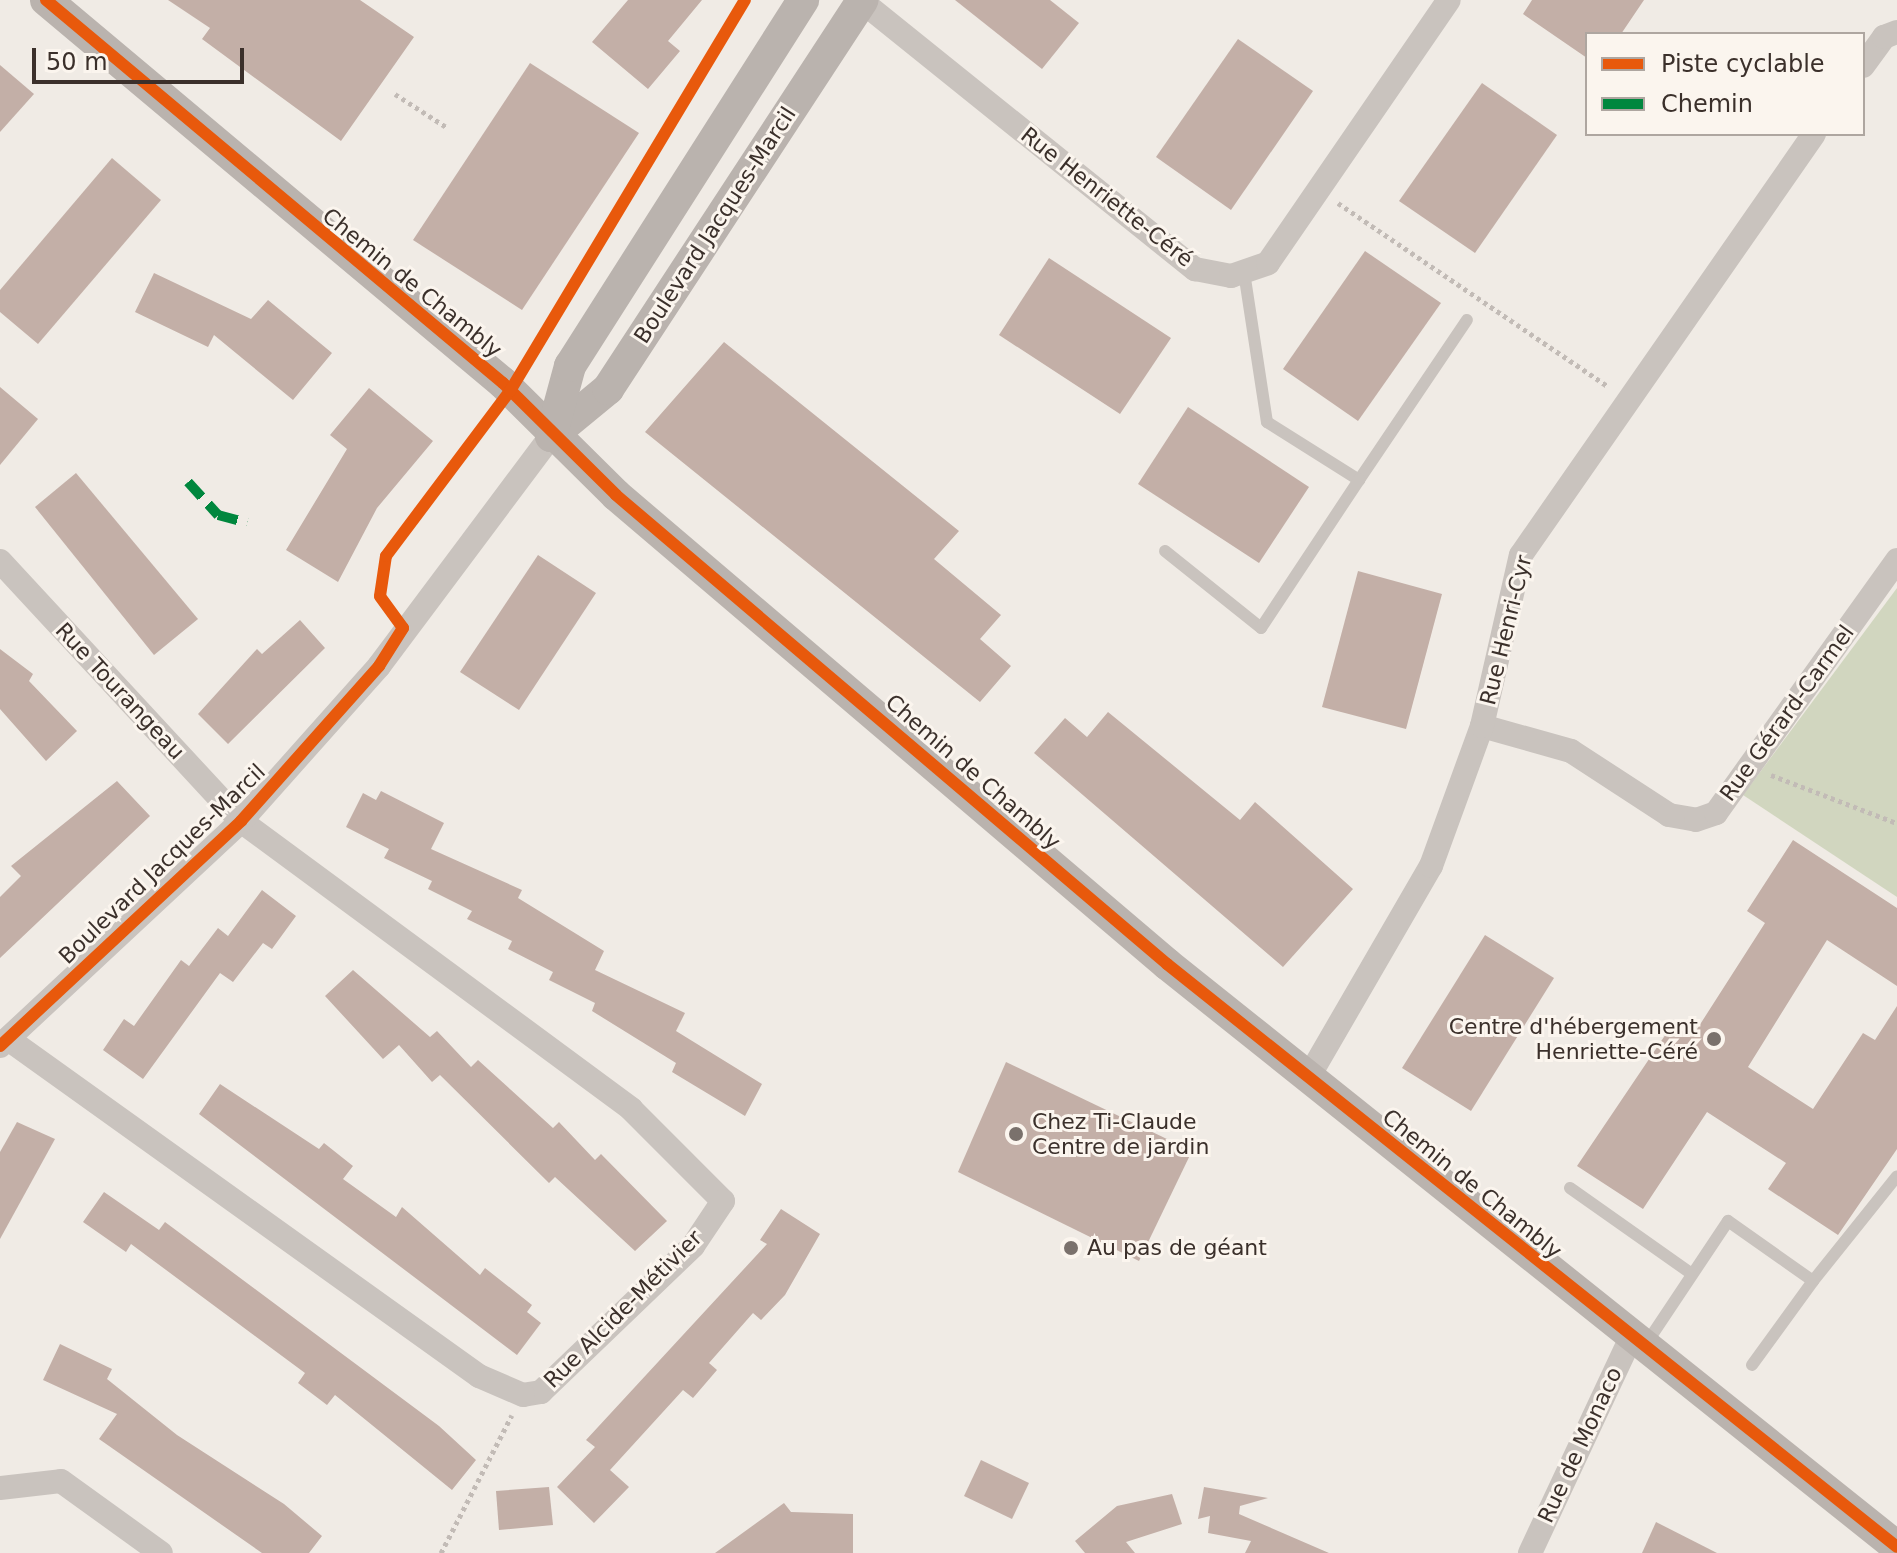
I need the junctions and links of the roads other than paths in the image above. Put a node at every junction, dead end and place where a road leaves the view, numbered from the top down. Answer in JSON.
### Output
{"nodes":[{"id":1,"x":46,"y":0,"type":"edge"},
{"id":2,"x":803,"y":0,"type":"edge"},
{"id":3,"x":861,"y":0,"type":"edge"},
{"id":4,"x":1449,"y":0,"type":"edge"},
{"id":5,"x":1897,"y":32,"type":"edge"},
{"id":6,"x":1865,"y":63,"type":"edge"},
{"id":7,"x":1813,"y":136,"type":"edge"},
{"id":8,"x":1244,"y":272,"type":"junction"},
{"id":9,"x":1467,"y":320,"type":"dead end"},
{"id":10,"x":551,"y":436,"type":"junction"},
{"id":11,"x":1359,"y":480,"type":"junction"},
{"id":12,"x":1165,"y":551,"type":"dead end"},
{"id":13,"x":1897,"y":560,"type":"edge"},
{"id":14,"x":0,"y":561,"type":"edge"},
{"id":15,"x":1482,"y":726,"type":"junction"},
{"id":16,"x":241,"y":821,"type":"junction"},
{"id":17,"x":4,"y":1042,"type":"edge"},
{"id":18,"x":1308,"y":1078,"type":"junction"},
{"id":19,"x":1897,"y":1176,"type":"edge"},
{"id":20,"x":1570,"y":1188,"type":"dead end"},
{"id":21,"x":1692,"y":1274,"type":"junction"},
{"id":22,"x":1813,"y":1281,"type":"junction"},
{"id":23,"x":1638,"y":1342,"type":"junction"},
{"id":24,"x":1752,"y":1365,"type":"dead end"},
{"id":25,"x":0,"y":1488,"type":"edge"},
{"id":26,"x":1897,"y":1547,"type":"edge"},
{"id":27,"x":161,"y":1553,"type":"edge"},
{"id":28,"x":1530,"y":1553,"type":"edge"}],
"edges":[{"from":1,"to":10,"type":"street","name":"Chemin de Chambly"},
{"from":2,"to":10,"type":"street","name":"Boulevard Jacques-Marcil"},
{"from":3,"to":8,"type":"street","name":"Rue Henriette-Céré"},
{"from":3,"to":10,"type":"street","name":"Boulevard Jacques-Marcil"},
{"from":4,"to":8,"type":"street"},
{"from":5,"to":6,"type":"street"},
{"from":7,"to":15,"type":"street","name":"Rue Henri-Cyr"},
{"from":8,"to":11,"type":"lane"},
{"from":9,"to":11,"type":"lane"},
{"from":10,"to":16,"type":"street","name":"Boulevard Jacques-Marcil"},
{"from":10,"to":18,"type":"street","name":"Chemin de Chambly"},
{"from":11,"to":12,"type":"lane"},
{"from":13,"to":15,"type":"street","name":"Rue Gérard-Carmel"},
{"from":14,"to":16,"type":"street","name":"Rue Tourangeau"},
{"from":15,"to":18,"type":"street","name":"Rue Henri-Cyr"},
{"from":16,"to":17,"type":"street","name":"Boulevard Jacques-Marcil"},
{"from":16,"to":17,"type":"street","name":"Rue Alcide-Métivier"},
{"from":18,"to":23,"type":"street","name":"Chemin de Chambly"},
{"from":19,"to":22,"type":"lane"},
{"from":20,"to":21,"type":"lane"},
{"from":21,"to":22,"type":"lane"},
{"from":21,"to":23,"type":"lane"},
{"from":22,"to":24,"type":"lane"},
{"from":23,"to":26,"type":"street","name":"Chemin de Chambly"},
{"from":23,"to":28,"type":"street","name":"Rue de Monaco"},
{"from":25,"to":27,"type":"street"}]}
